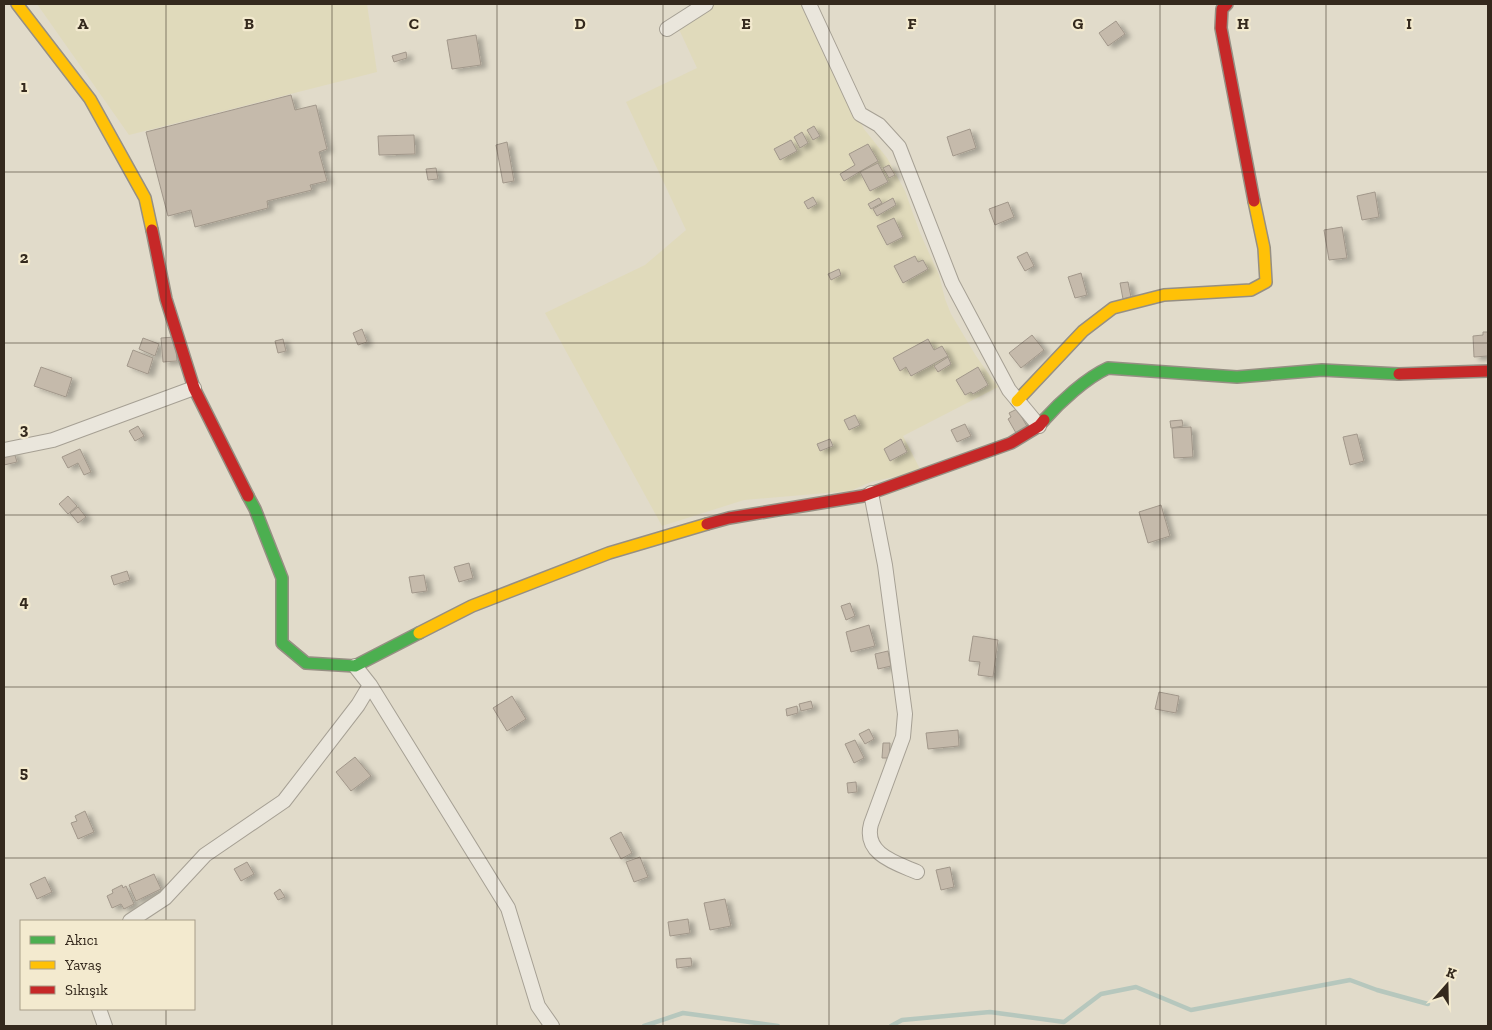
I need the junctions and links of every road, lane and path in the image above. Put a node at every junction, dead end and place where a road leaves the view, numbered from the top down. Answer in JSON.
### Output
{"nodes":[{"id":1,"x":17,"y":4,"type":"edge"},
{"id":2,"x":706,"y":4,"type":"edge"},
{"id":3,"x":809,"y":4,"type":"edge"},
{"id":4,"x":1227,"y":4,"type":"edge"},
{"id":5,"x":667,"y":29,"type":"dead end"},
{"id":6,"x":1488,"y":371,"type":"edge"},
{"id":7,"x":194,"y":388,"type":"junction"},
{"id":8,"x":1016,"y":401,"type":"junction"},
{"id":9,"x":1040,"y":426,"type":"junction"},
{"id":10,"x":4,"y":450,"type":"edge"},
{"id":11,"x":871,"y":493,"type":"junction"},
{"id":12,"x":355,"y":666,"type":"junction"},
{"id":13,"x":370,"y":685,"type":"junction"},
{"id":14,"x":917,"y":872,"type":"dead end"},
{"id":15,"x":132,"y":920,"type":"edge"},
{"id":16,"x":99,"y":1010,"type":"edge"},
{"id":17,"x":105,"y":1026,"type":"edge"},
{"id":18,"x":552,"y":1026,"type":"edge"}],
"edges":[{"from":1,"to":7,"type":"street"},
{"from":2,"to":5,"type":"street"},
{"from":3,"to":8,"type":"street"},
{"from":4,"to":8,"type":"street"},
{"from":6,"to":9,"type":"street"},
{"from":7,"to":10,"type":"street"},
{"from":7,"to":12,"type":"street"},
{"from":8,"to":9,"type":"street"},
{"from":9,"to":11,"type":"street"},
{"from":11,"to":12,"type":"street"},
{"from":11,"to":14,"type":"street"},
{"from":12,"to":13,"type":"street"},
{"from":13,"to":15,"type":"street"},
{"from":13,"to":18,"type":"street"},
{"from":16,"to":17,"type":"street"}]}
